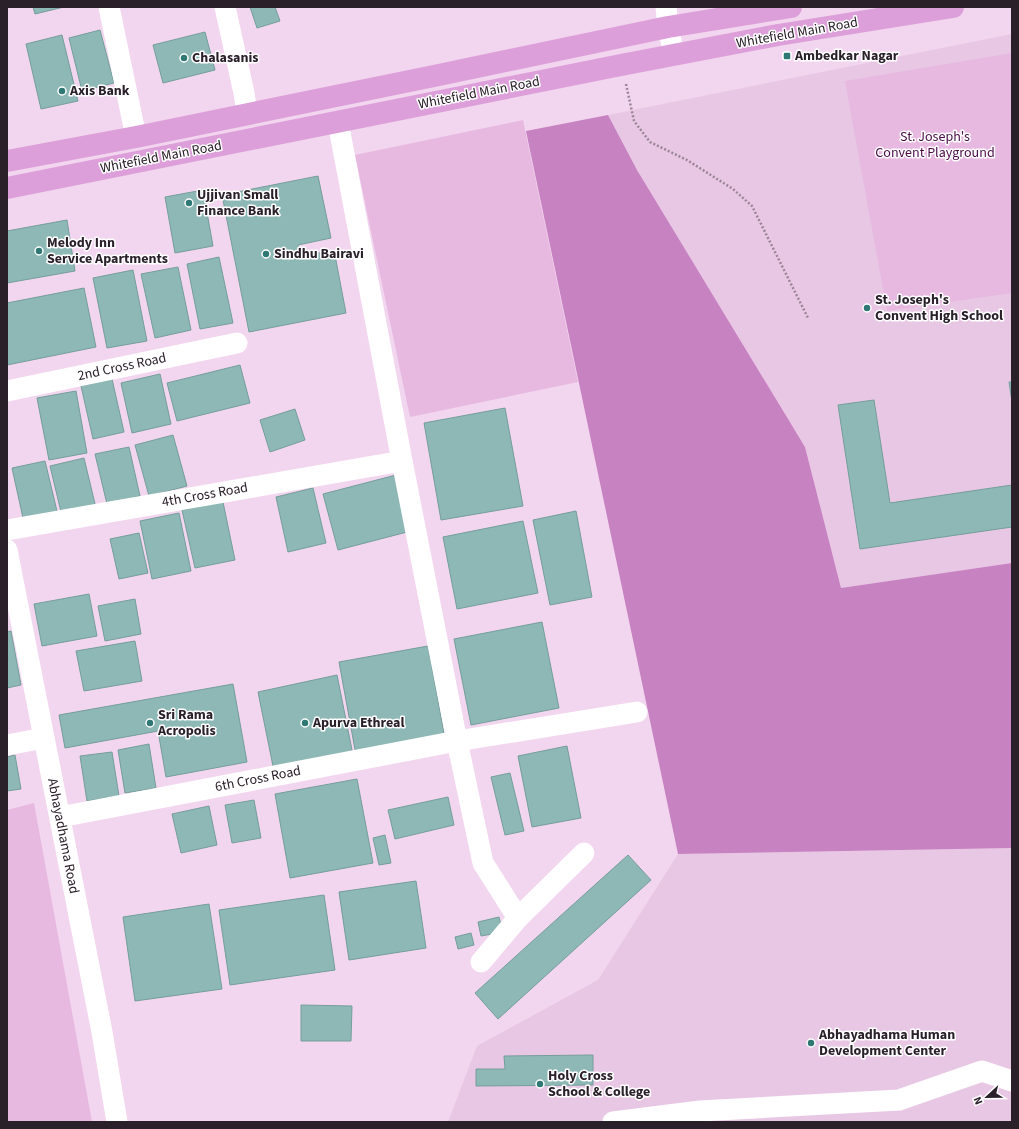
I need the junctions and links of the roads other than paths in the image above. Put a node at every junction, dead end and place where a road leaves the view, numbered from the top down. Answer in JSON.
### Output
{"nodes":[{"id":1,"x":109,"y":7,"type":"edge"},
{"id":2,"x":225,"y":7,"type":"edge"},
{"id":3,"x":791,"y":7,"type":"edge"},
{"id":4,"x":953,"y":7,"type":"edge"},
{"id":5,"x":667,"y":17,"type":"edge"},
{"id":6,"x":674,"y":55,"type":"junction"},
{"id":7,"x":247,"y":114,"type":"junction"},
{"id":8,"x":338,"y":122,"type":"junction"},
{"id":9,"x":136,"y":136,"type":"junction"},
{"id":10,"x":7,"y":162,"type":"edge"},
{"id":11,"x":7,"y":188,"type":"edge"},
{"id":12,"x":237,"y":343,"type":"dead end"},
{"id":13,"x":7,"y":390,"type":"edge"},
{"id":14,"x":402,"y":461,"type":"junction"},
{"id":15,"x":7,"y":530,"type":"edge"},
{"id":16,"x":7,"y":550,"type":"edge"},
{"id":17,"x":13,"y":615,"type":"edge"},
{"id":18,"x":637,"y":712,"type":"dead end"},
{"id":19,"x":44,"y":738,"type":"junction"},
{"id":20,"x":457,"y":741,"type":"junction"},
{"id":21,"x":7,"y":745,"type":"edge"},
{"id":22,"x":60,"y":817,"type":"junction"},
{"id":23,"x":584,"y":853,"type":"dead end"},
{"id":24,"x":518,"y":918,"type":"junction"},
{"id":25,"x":481,"y":962,"type":"dead end"},
{"id":26,"x":1012,"y":1081,"type":"edge"},
{"id":27,"x":117,"y":1122,"type":"edge"},
{"id":28,"x":613,"y":1122,"type":"edge"}],
"edges":[{"from":1,"to":9,"type":"street"},
{"from":2,"to":7,"type":"street"},
{"from":3,"to":5,"type":"main road","name":"Whitefield Main Road"},
{"from":4,"to":6,"type":"main road","name":"Whitefield Main Road"},
{"from":5,"to":6,"type":"street"},
{"from":5,"to":7,"type":"main road","name":"Whitefield Main Road"},
{"from":6,"to":8,"type":"main road","name":"Whitefield Main Road"},
{"from":7,"to":9,"type":"main road","name":"Whitefield Main Road"},
{"from":8,"to":11,"type":"main road","name":"Whitefield Main Road"},
{"from":8,"to":14,"type":"street"},
{"from":9,"to":10,"type":"main road","name":"Whitefield Main Road"},
{"from":12,"to":13,"type":"street","name":"2nd Cross Road"},
{"from":14,"to":15,"type":"street","name":"4th Cross Road"},
{"from":14,"to":20,"type":"street"},
{"from":16,"to":17,"type":"street","name":"Abhayadhama Road"},
{"from":17,"to":19,"type":"street","name":"Abhayadhama Road"},
{"from":18,"to":20,"type":"street","name":"6th Cross Road"},
{"from":19,"to":21,"type":"street"},
{"from":19,"to":22,"type":"street","name":"Abhayadhama Road"},
{"from":20,"to":22,"type":"street","name":"6th Cross Road"},
{"from":20,"to":24,"type":"street"},
{"from":22,"to":27,"type":"street","name":"Abhayadhama Road"},
{"from":23,"to":24,"type":"street"},
{"from":24,"to":25,"type":"street"},
{"from":26,"to":28,"type":"street"}]}
